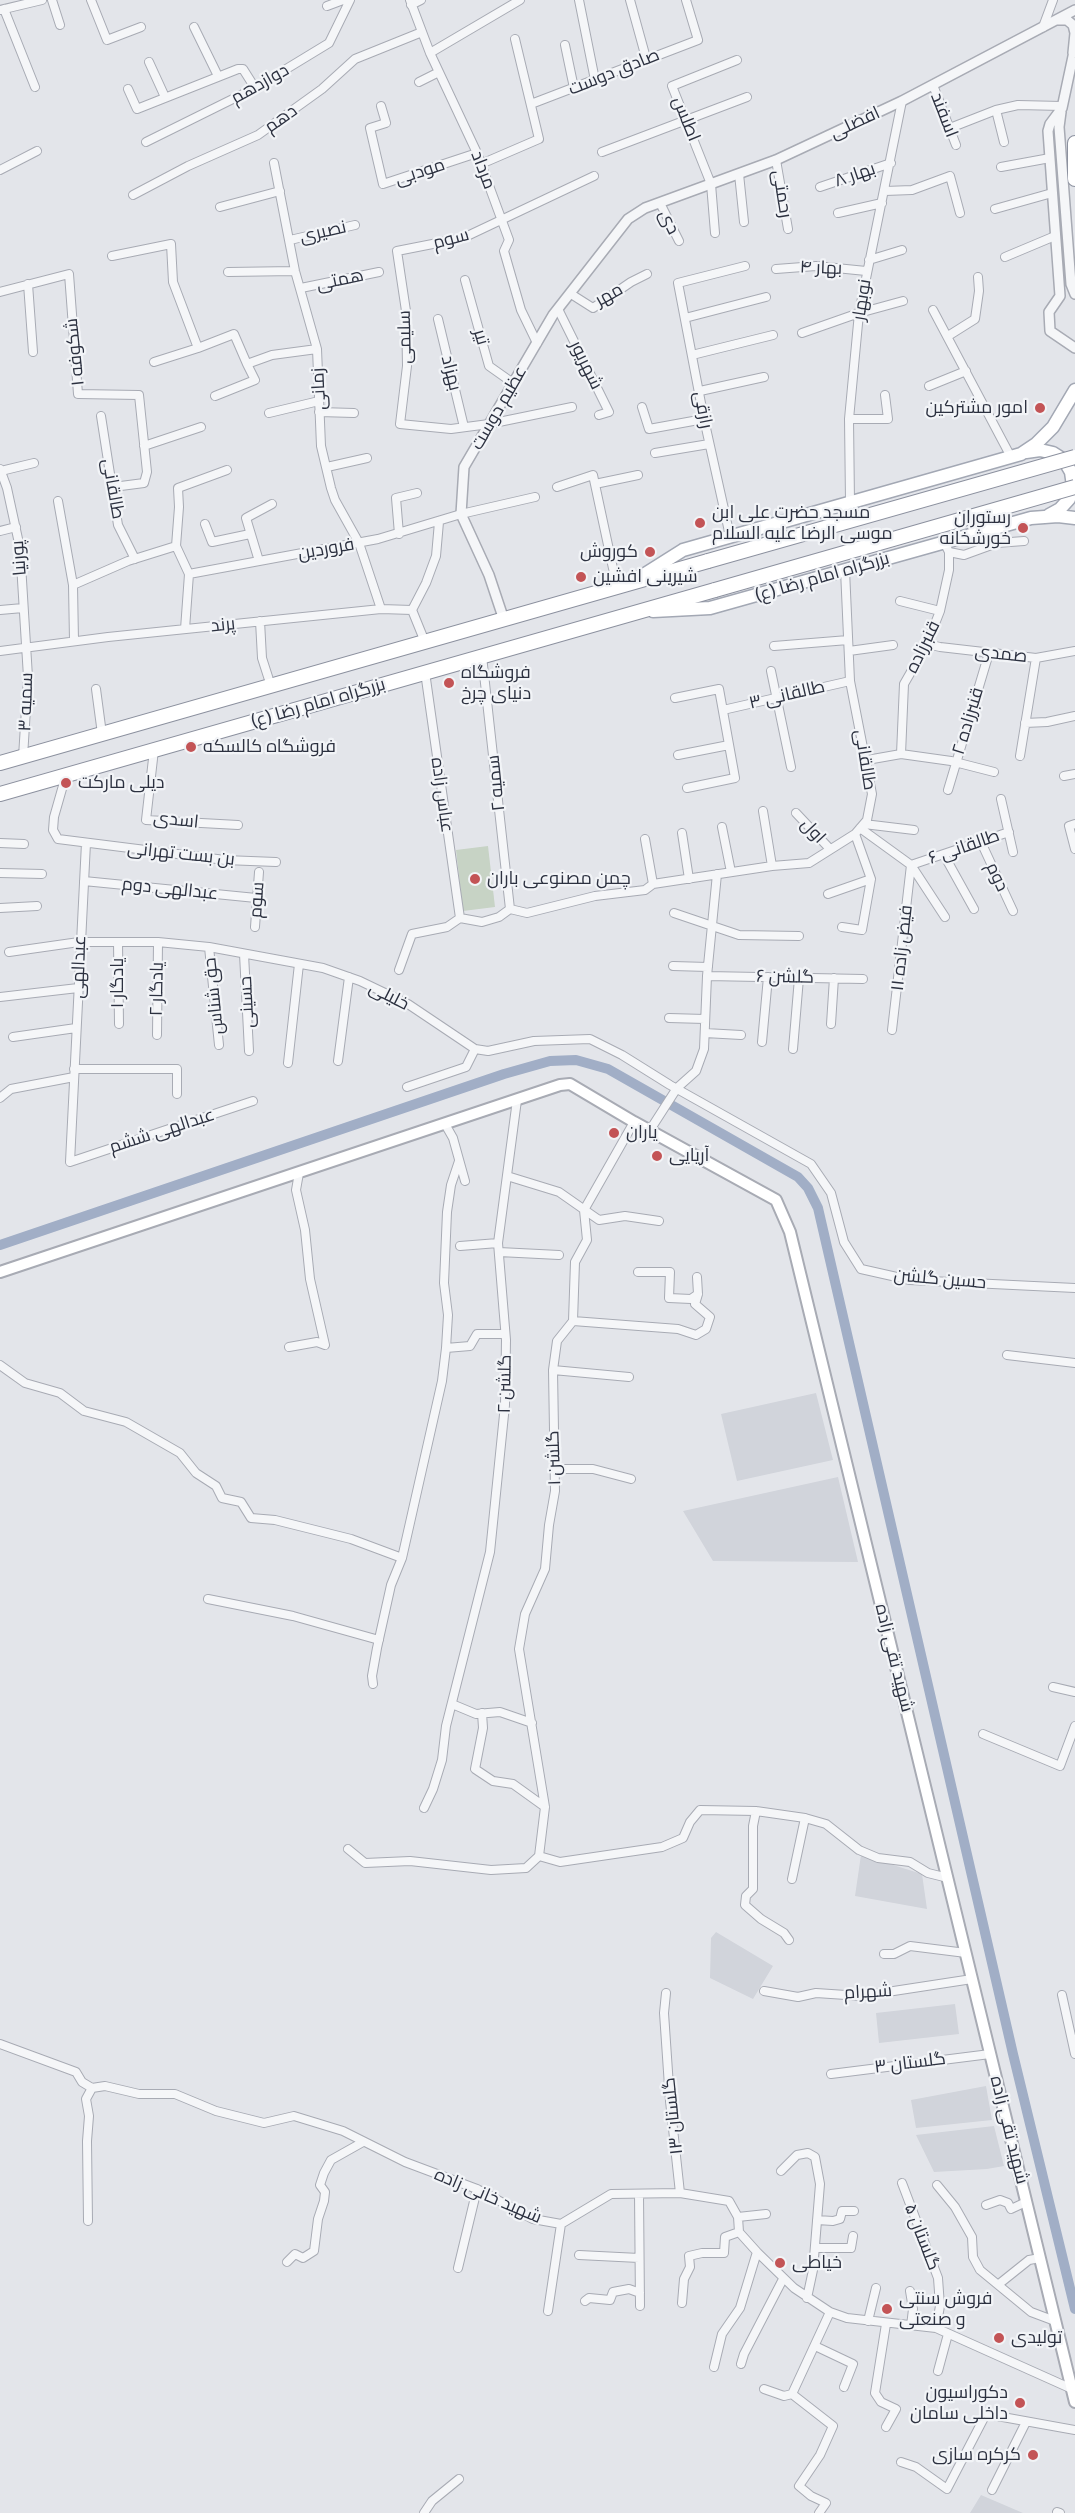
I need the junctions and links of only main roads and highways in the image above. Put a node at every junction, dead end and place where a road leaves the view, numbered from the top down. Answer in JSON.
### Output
{"nodes":[{"id":1,"x":1075,"y":143,"type":"edge"},
{"id":2,"x":1075,"y":179,"type":"edge"},
{"id":3,"x":1075,"y":390,"type":"edge"},
{"id":4,"x":1015,"y":456,"type":"junction"},
{"id":5,"x":1075,"y":457,"type":"edge"},
{"id":6,"x":1075,"y":487,"type":"edge"},
{"id":7,"x":1042,"y":516,"type":"junction"},
{"id":8,"x":1075,"y":518,"type":"edge"},
{"id":9,"x":623,"y":586,"type":"junction"},
{"id":10,"x":636,"y":612,"type":"junction"},
{"id":11,"x":0,"y":763,"type":"edge"},
{"id":12,"x":0,"y":794,"type":"edge"},
{"id":13,"x":0,"y":1272,"type":"edge"},
{"id":14,"x":1075,"y":2402,"type":"edge"}],
"edges":[{"from":1,"to":2,"type":"highway"},
{"from":3,"to":4,"type":"main road","name":"بزرگراه امام رضا (ع)"},
{"from":4,"to":7,"type":"main road"},
{"from":4,"to":9,"type":"main road","name":"بزرگراه امام رضا (ع)"},
{"from":5,"to":9,"type":"highway","name":"بزرگراه امام رضا (ع)","bridge":true},
{"from":6,"to":10,"type":"highway","name":"بزرگراه امام رضا (ع)","bridge":true},
{"from":7,"to":8,"type":"main road","name":"بزرگراه امام رضا (ع)"},
{"from":7,"to":10,"type":"main road","name":"بزرگراه امام رضا (ع)"},
{"from":9,"to":11,"type":"highway","name":"بزرگراه امام رضا (ع)"},
{"from":10,"to":12,"type":"highway","name":"بزرگراه امام رضا (ع)"},
{"from":13,"to":14,"type":"main road","name":"شهید تقی زاده"}]}
